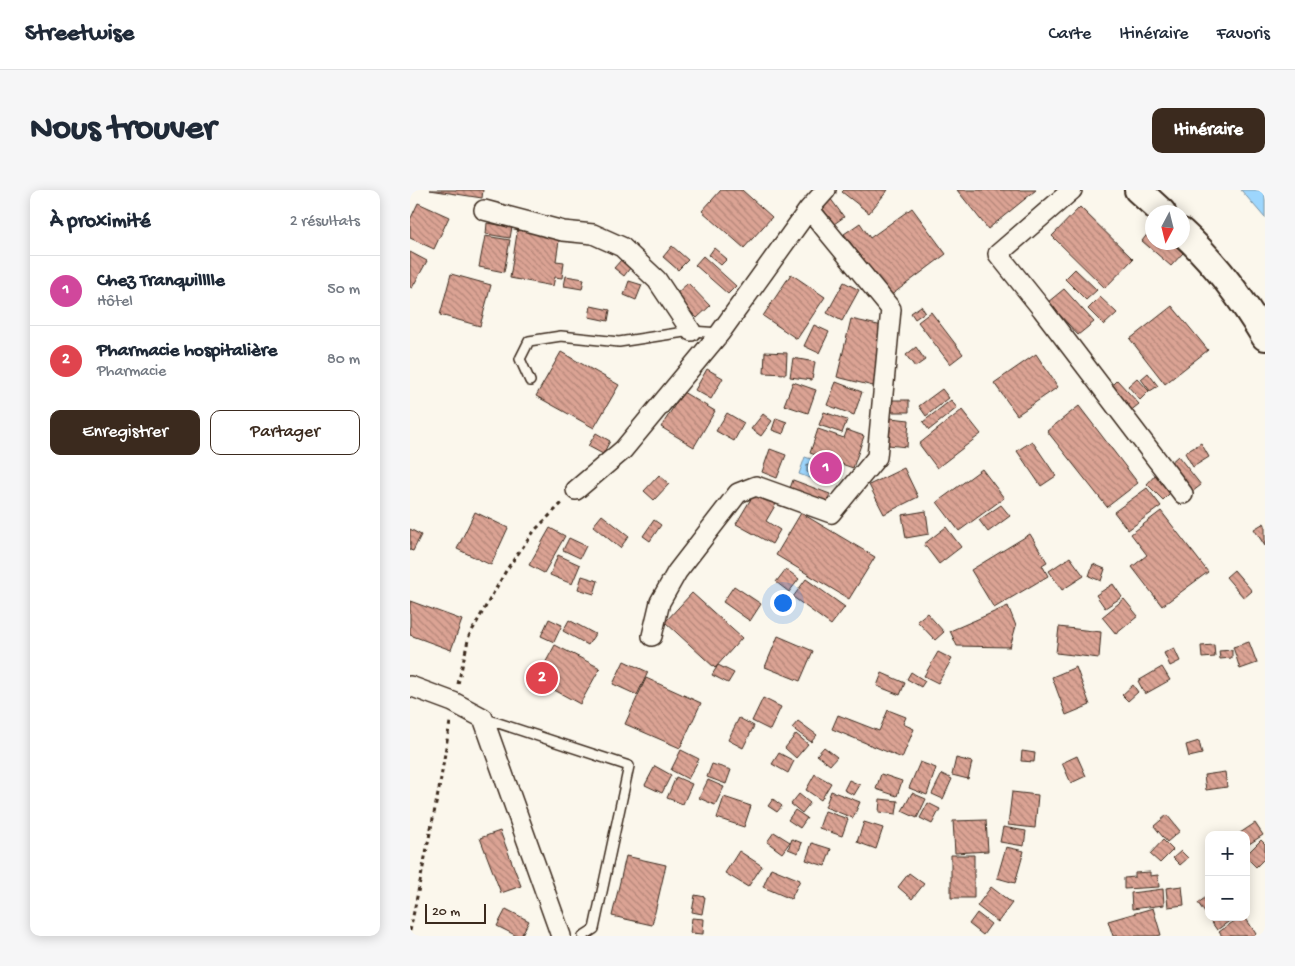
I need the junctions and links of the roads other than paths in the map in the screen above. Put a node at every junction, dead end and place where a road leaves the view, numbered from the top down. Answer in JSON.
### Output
{"nodes":[{"id":1,"x":826,"y":190,"type":"edge"},
{"id":2,"x":1072,"y":190,"type":"edge"},
{"id":3,"x":1138,"y":190,"type":"edge"},
{"id":4,"x":1154,"y":205,"type":"edge"},
{"id":5,"x":809,"y":209,"type":"junction"},
{"id":6,"x":484,"y":210,"type":"dead end"},
{"id":7,"x":1190,"y":239,"type":"edge"},
{"id":8,"x":691,"y":331,"type":"junction"},
{"id":9,"x":720,"y":333,"type":"junction"},
{"id":10,"x":1265,"y":337,"type":"edge"},
{"id":11,"x":530,"y":381,"type":"dead end"},
{"id":12,"x":576,"y":490,"type":"dead end"},
{"id":13,"x":1183,"y":494,"type":"dead end"},
{"id":14,"x":652,"y":636,"type":"dead end"},
{"id":15,"x":410,"y":686,"type":"edge"},
{"id":16,"x":483,"y":718,"type":"junction"},
{"id":17,"x":561,"y":936,"type":"edge"},
{"id":18,"x":583,"y":936,"type":"edge"}],
"edges":[{"from":1,"to":5,"type":"street"},
{"from":2,"to":13,"type":"street"},
{"from":3,"to":4,"type":"main road"},
{"from":5,"to":9,"type":"street"},
{"from":5,"to":14,"type":"street"},
{"from":6,"to":8,"type":"street"},
{"from":7,"to":10,"type":"main road"},
{"from":8,"to":9,"type":"lane"},
{"from":8,"to":11,"type":"lane"},
{"from":9,"to":12,"type":"street"},
{"from":15,"to":16,"type":"street"},
{"from":16,"to":17,"type":"street"},
{"from":16,"to":18,"type":"lane"}]}
